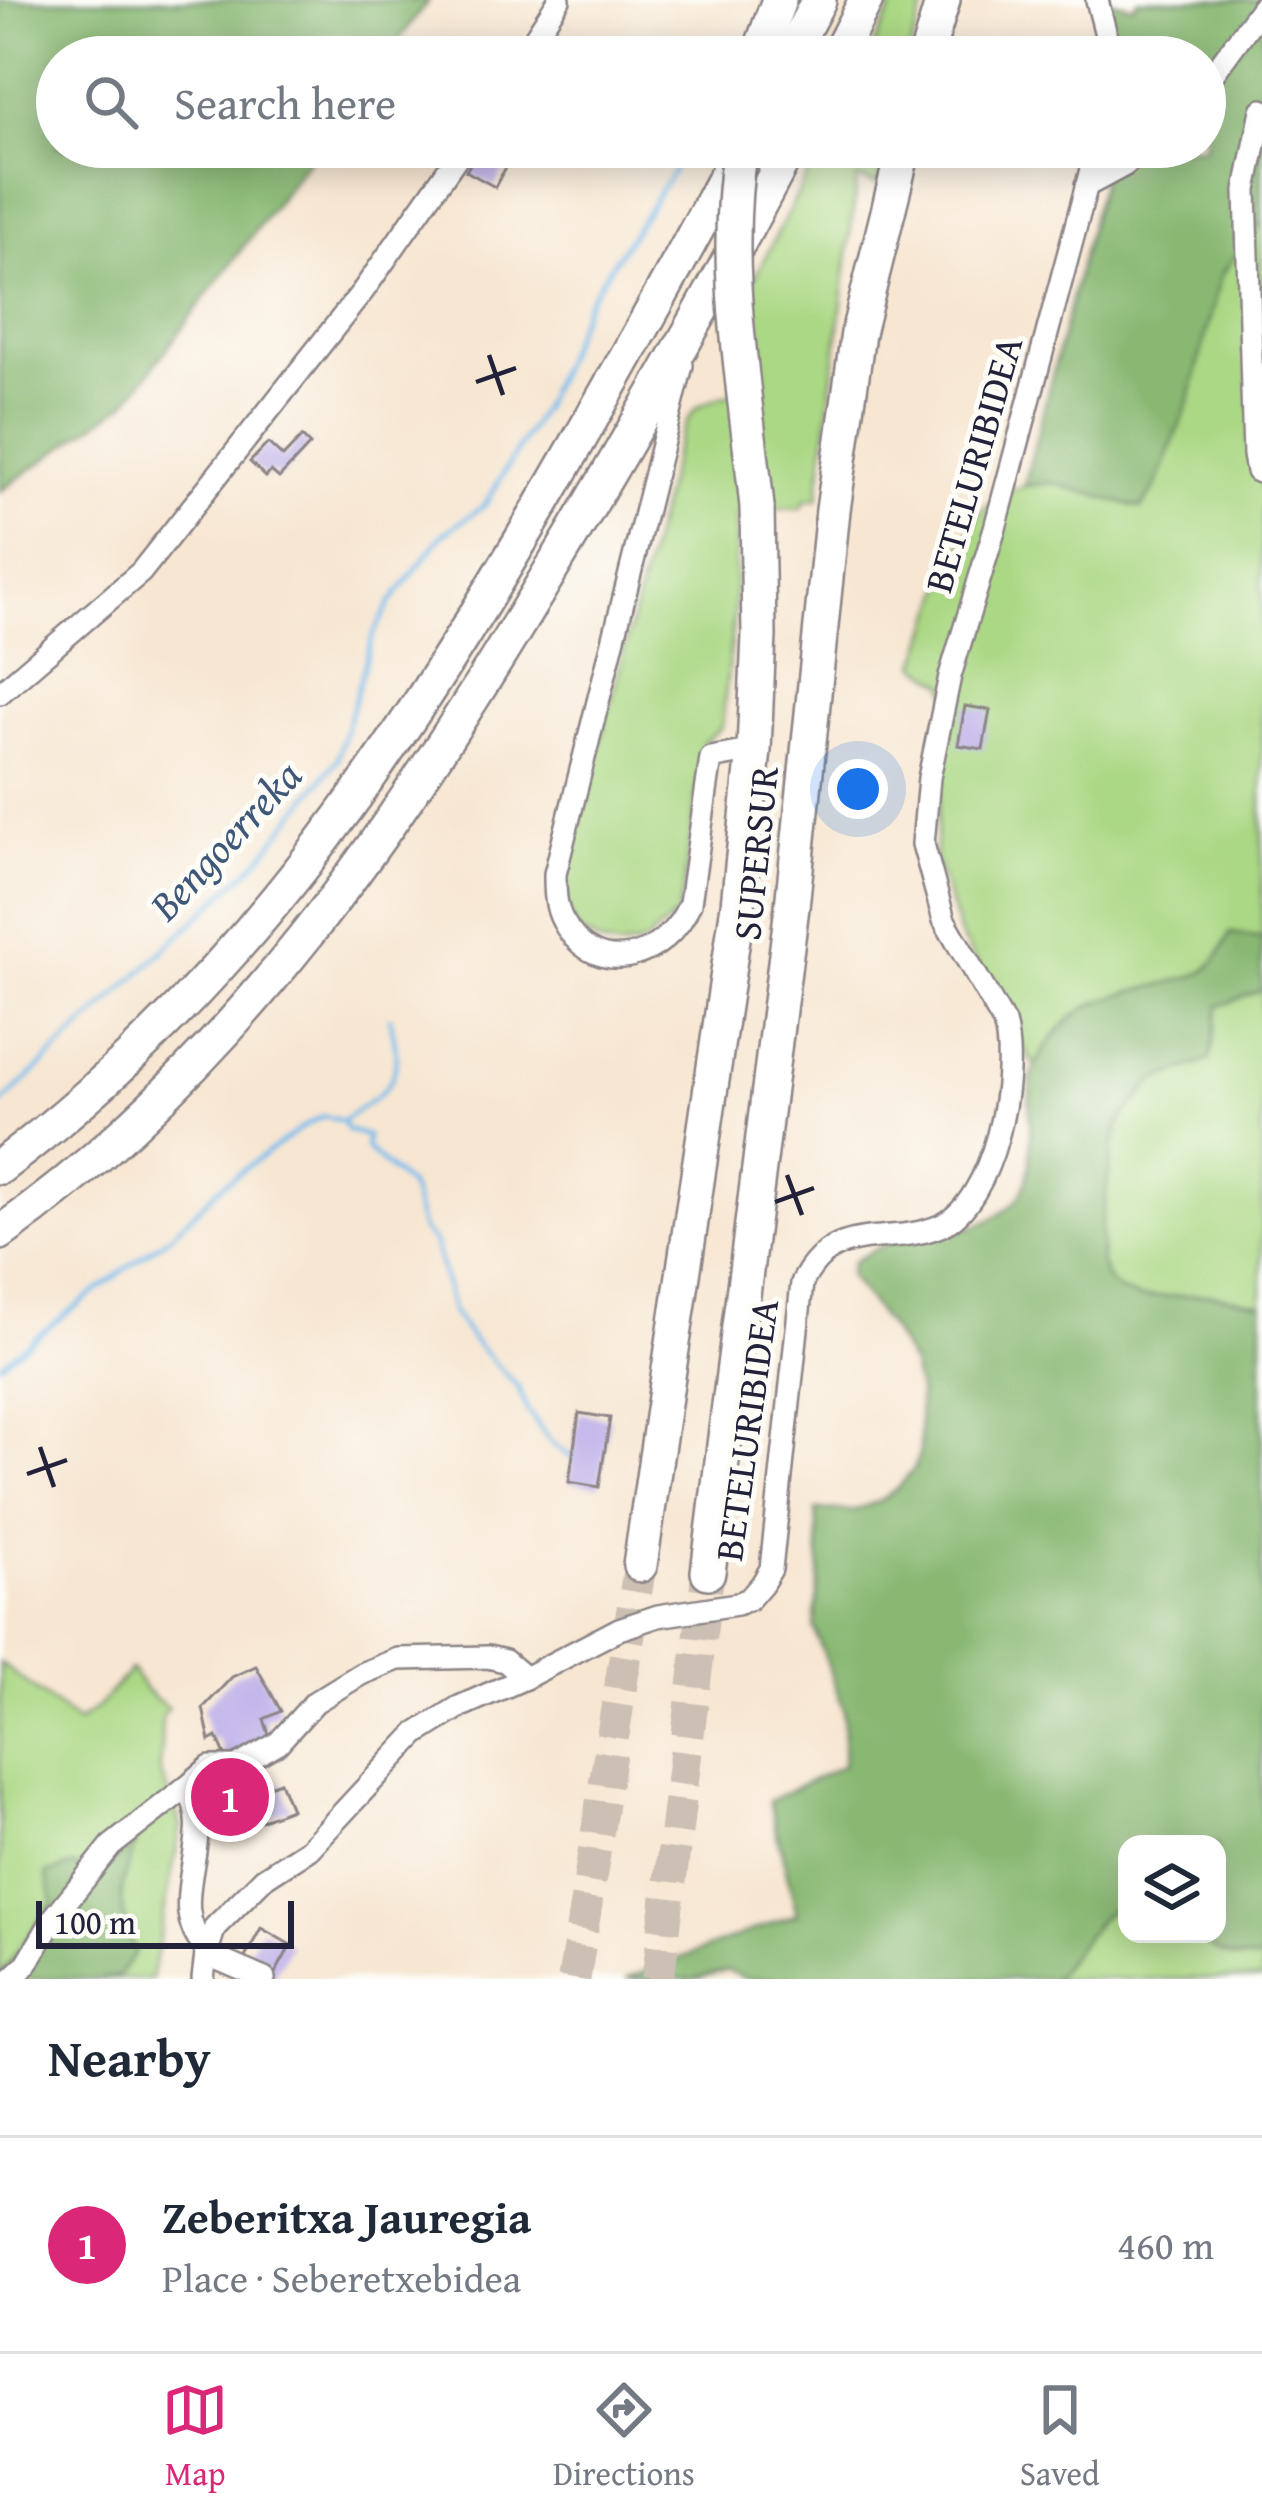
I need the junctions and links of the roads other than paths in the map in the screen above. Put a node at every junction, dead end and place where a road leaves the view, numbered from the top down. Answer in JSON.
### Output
{"nodes":[{"id":1,"x":559,"y":0,"type":"edge"},
{"id":2,"x":779,"y":0,"type":"edge"},
{"id":3,"x":819,"y":0,"type":"edge"},
{"id":4,"x":866,"y":0,"type":"edge"},
{"id":5,"x":943,"y":0,"type":"edge"},
{"id":6,"x":1097,"y":0,"type":"edge"},
{"id":7,"x":1262,"y":7,"type":"edge"},
{"id":8,"x":536,"y":36,"type":"edge"},
{"id":9,"x":766,"y":36,"type":"edge"},
{"id":10,"x":800,"y":36,"type":"edge"},
{"id":11,"x":848,"y":36,"type":"edge"},
{"id":12,"x":932,"y":36,"type":"edge"},
{"id":13,"x":1105,"y":36,"type":"edge"},
{"id":14,"x":1226,"y":56,"type":"edge"},
{"id":15,"x":1262,"y":110,"type":"edge"},
{"id":16,"x":449,"y":168,"type":"edge"},
{"id":17,"x":730,"y":168,"type":"edge"},
{"id":18,"x":739,"y":168,"type":"edge"},
{"id":19,"x":779,"y":168,"type":"edge"},
{"id":20,"x":899,"y":168,"type":"edge"},
{"id":21,"x":1091,"y":168,"type":"edge"},
{"id":22,"x":1119,"y":168,"type":"edge"},
{"id":23,"x":1086,"y":186,"type":"junction"},
{"id":24,"x":691,"y":331,"type":"junction"},
{"id":25,"x":1262,"y":473,"type":"edge"},
{"id":26,"x":0,"y":693,"type":"edge"},
{"id":27,"x":754,"y":750,"type":"junction"},
{"id":28,"x":0,"y":1167,"type":"edge"},
{"id":29,"x":0,"y":1234,"type":"edge"},
{"id":30,"x":640,"y":1565,"type":"tunnel mouth"},
{"id":31,"x":708,"y":1572,"type":"tunnel mouth"},
{"id":32,"x":525,"y":1678,"type":"junction"},
{"id":33,"x":186,"y":1786,"type":"junction"},
{"id":34,"x":206,"y":1952,"type":"junction"},
{"id":35,"x":11,"y":1979,"type":"edge"},
{"id":36,"x":203,"y":1979,"type":"edge"},
{"id":37,"x":265,"y":1979,"type":"edge"}],
"edges":[{"from":1,"to":8,"type":"street"},
{"from":2,"to":9,"type":"highway"},
{"from":3,"to":10,"type":"highway"},
{"from":4,"to":11,"type":"highway"},
{"from":5,"to":12,"type":"highway"},
{"from":6,"to":13,"type":"street"},
{"from":7,"to":14,"type":"street"},
{"from":15,"to":25,"type":"street"},
{"from":16,"to":26,"type":"street"},
{"from":17,"to":28,"type":"highway"},
{"from":18,"to":27,"type":"highway","name":"SUPERSUR","bridge":true},
{"from":19,"to":24,"type":"highway"},
{"from":20,"to":31,"type":"highway","name":"SUPERSUR"},
{"from":21,"to":23,"type":"street","name":"BETELURIBIDEA"},
{"from":22,"to":23,"type":"street"},
{"from":23,"to":32,"type":"street","name":"BETELURIBIDEA"},
{"from":24,"to":27,"type":"street"},
{"from":24,"to":29,"type":"highway"},
{"from":27,"to":30,"type":"highway","name":"SUPERSUR"},
{"from":32,"to":33,"type":"street"},
{"from":32,"to":34,"type":"street","name":"BETELURIBIDEA"},
{"from":33,"to":34,"type":"street"},
{"from":33,"to":35,"type":"street"},
{"from":34,"to":36,"type":"street"},
{"from":34,"to":37,"type":"street"}]}
